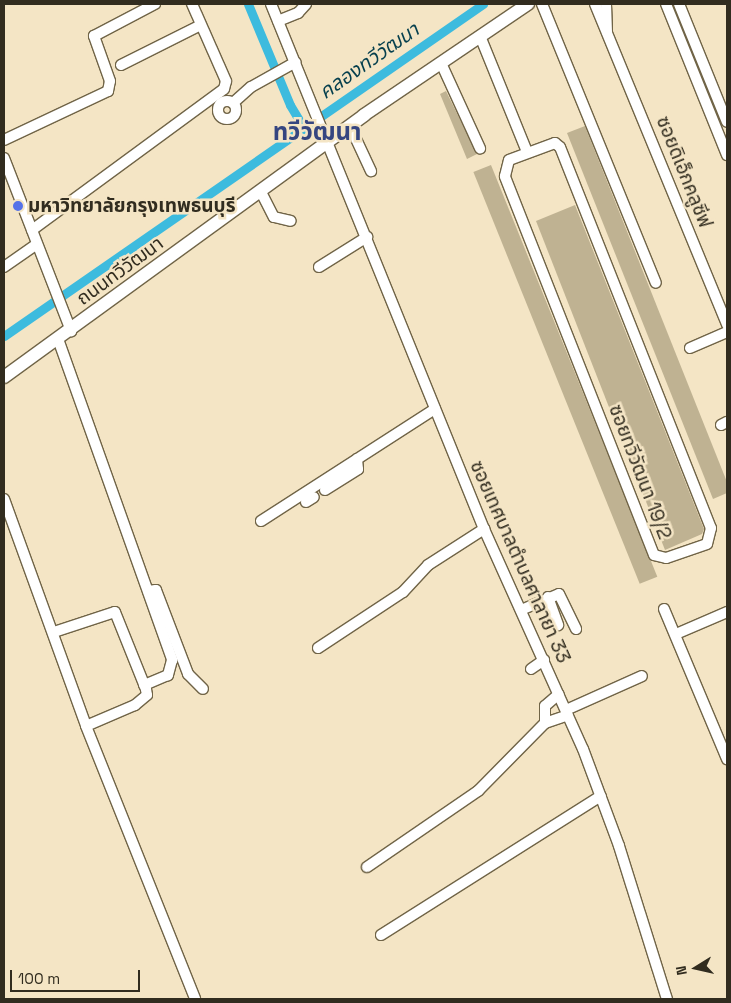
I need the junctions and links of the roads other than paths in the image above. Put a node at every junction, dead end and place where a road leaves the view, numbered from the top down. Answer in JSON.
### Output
{"nodes":[{"id":1,"x":155,"y":4,"type":"edge"},
{"id":2,"x":192,"y":4,"type":"edge"},
{"id":3,"x":271,"y":4,"type":"edge"},
{"id":4,"x":306,"y":4,"type":"edge"},
{"id":5,"x":528,"y":4,"type":"edge"},
{"id":6,"x":542,"y":4,"type":"edge"},
{"id":7,"x":595,"y":4,"type":"edge"},
{"id":8,"x":606,"y":4,"type":"edge"},
{"id":9,"x":666,"y":4,"type":"edge"},
{"id":10,"x":679,"y":4,"type":"edge"},
{"id":11,"x":278,"y":21,"type":"junction"},
{"id":12,"x":201,"y":25,"type":"junction"},
{"id":13,"x":607,"y":32,"type":"junction"},
{"id":14,"x":480,"y":36,"type":"junction"},
{"id":15,"x":296,"y":62,"type":"junction"},
{"id":16,"x":441,"y":63,"type":"junction"},
{"id":17,"x":121,"y":66,"type":"dead end"},
{"id":18,"x":233,"y":103,"type":"dead end"},
{"id":19,"x":727,"y":122,"type":"edge"},
{"id":20,"x":350,"y":126,"type":"junction"},
{"id":21,"x":4,"y":140,"type":"edge"},
{"id":22,"x":329,"y":142,"type":"junction"},
{"id":23,"x":480,"y":148,"type":"dead end"},
{"id":24,"x":527,"y":152,"type":"junction"},
{"id":25,"x":727,"y":155,"type":"edge"},
{"id":26,"x":4,"y":158,"type":"edge"},
{"id":27,"x":371,"y":171,"type":"dead end"},
{"id":28,"x":261,"y":192,"type":"junction"},
{"id":29,"x":290,"y":221,"type":"dead end"},
{"id":30,"x":32,"y":230,"type":"junction"},
{"id":31,"x":368,"y":237,"type":"junction"},
{"id":32,"x":37,"y":244,"type":"junction"},
{"id":33,"x":4,"y":266,"type":"edge"},
{"id":34,"x":319,"y":267,"type":"dead end"},
{"id":35,"x":656,"y":283,"type":"dead end"},
{"id":36,"x":727,"y":325,"type":"edge"},
{"id":37,"x":71,"y":331,"type":"junction"},
{"id":38,"x":727,"y":332,"type":"edge"},
{"id":39,"x":58,"y":339,"type":"junction"},
{"id":40,"x":690,"y":348,"type":"dead end"},
{"id":41,"x":4,"y":377,"type":"edge"},
{"id":42,"x":435,"y":409,"type":"junction"},
{"id":43,"x":357,"y":459,"type":"junction"},
{"id":44,"x":325,"y":490,"type":"dead end"},
{"id":45,"x":4,"y":498,"type":"edge"},
{"id":46,"x":261,"y":521,"type":"dead end"},
{"id":47,"x":484,"y":529,"type":"junction"},
{"id":48,"x":148,"y":591,"type":"junction"},
{"id":49,"x":548,"y":597,"type":"junction"},
{"id":50,"x":664,"y":609,"type":"dead end"},
{"id":51,"x":521,"y":610,"type":"junction"},
{"id":52,"x":726,"y":615,"type":"edge"},
{"id":53,"x":558,"y":625,"type":"dead end"},
{"id":54,"x":576,"y":629,"type":"dead end"},
{"id":55,"x":54,"y":632,"type":"junction"},
{"id":56,"x":676,"y":634,"type":"junction"},
{"id":57,"x":318,"y":648,"type":"dead end"},
{"id":58,"x":544,"y":660,"type":"junction"},
{"id":59,"x":530,"y":669,"type":"dead end"},
{"id":60,"x":642,"y":676,"type":"dead end"},
{"id":61,"x":144,"y":685,"type":"junction"},
{"id":62,"x":202,"y":689,"type":"dead end"},
{"id":63,"x":559,"y":694,"type":"junction"},
{"id":64,"x":567,"y":712,"type":"junction"},
{"id":65,"x":545,"y":723,"type":"junction"},
{"id":66,"x":86,"y":726,"type":"junction"},
{"id":67,"x":727,"y":759,"type":"edge"},
{"id":68,"x":601,"y":796,"type":"junction"},
{"id":69,"x":367,"y":867,"type":"dead end"},
{"id":70,"x":381,"y":934,"type":"dead end"},
{"id":71,"x":196,"y":999,"type":"edge"},
{"id":72,"x":667,"y":999,"type":"edge"}],
"edges":[{"from":1,"to":21,"type":"street"},
{"from":2,"to":12,"type":"street"},
{"from":3,"to":11,"type":"street","name":"ซอยเทศบาลตำบลศาลายา 33"},
{"from":4,"to":11,"type":"street"},
{"from":5,"to":14,"type":"main road","name":"ถนนทวีวัฒนา"},
{"from":6,"to":35,"type":"street"},
{"from":7,"to":13,"type":"street","name":"ซอยดิเอ็กคลูซีฟ"},
{"from":8,"to":13,"type":"street","name":"ซอยดิเอ็กคลูซีฟ"},
{"from":9,"to":25,"type":"street"},
{"from":10,"to":19,"type":"street"},
{"from":11,"to":15,"type":"street","name":"ซอยเทศบาลตำบลศาลายา 33"},
{"from":12,"to":17,"type":"street"},
{"from":12,"to":30,"type":"street"},
{"from":13,"to":36,"type":"street","name":"ซอยดิเอ็กคลูซีฟ"},
{"from":14,"to":16,"type":"main road","name":"ถนนทวีวัฒนา"},
{"from":14,"to":24,"type":"street"},
{"from":15,"to":18,"type":"street"},
{"from":15,"to":22,"type":"street","name":"ซอยเทศบาลตำบลศาลายา 33"},
{"from":16,"to":20,"type":"main road","name":"ถนนทวีวัฒนา"},
{"from":16,"to":23,"type":"street"},
{"from":20,"to":22,"type":"main road","name":"ถนนทวีวัฒนา"},
{"from":20,"to":27,"type":"street"},
{"from":22,"to":28,"type":"main road","name":"ถนนทวีวัฒนา"},
{"from":22,"to":31,"type":"street","name":"ซอยเทศบาลตำบลศาลายา 33"},
{"from":24,"to":24,"type":"street","name":"ซอยทวีวัฒนา 19/2"},
{"from":26,"to":30,"type":"street"},
{"from":28,"to":29,"type":"street"},
{"from":28,"to":37,"type":"main road","name":"ถนนทวีวัฒนา"},
{"from":30,"to":32,"type":"street"},
{"from":31,"to":34,"type":"street"},
{"from":31,"to":42,"type":"street","name":"ซอยเทศบาลตำบลศาลายา 33"},
{"from":32,"to":33,"type":"street"},
{"from":32,"to":37,"type":"street"},
{"from":37,"to":39,"type":"main road","name":"ถนนทวีวัฒนา"},
{"from":38,"to":40,"type":"street"},
{"from":39,"to":41,"type":"main road","name":"ถนนทวีวัฒนา"},
{"from":39,"to":48,"type":"street"},
{"from":42,"to":43,"type":"street"},
{"from":42,"to":47,"type":"street","name":"ซอยเทศบาลตำบลศาลายา 33"},
{"from":43,"to":44,"type":"street"},
{"from":43,"to":46,"type":"street"},
{"from":45,"to":55,"type":"street"},
{"from":47,"to":51,"type":"street","name":"ซอยเทศบาลตำบลศาลายา 33"},
{"from":47,"to":57,"type":"street"},
{"from":48,"to":61,"type":"street"},
{"from":48,"to":62,"type":"street"},
{"from":49,"to":51,"type":"street"},
{"from":49,"to":53,"type":"street"},
{"from":49,"to":54,"type":"street"},
{"from":50,"to":56,"type":"street"},
{"from":51,"to":58,"type":"street","name":"ซอยเทศบาลตำบลศาลายา 33"},
{"from":52,"to":56,"type":"street"},
{"from":55,"to":61,"type":"street"},
{"from":55,"to":66,"type":"street"},
{"from":56,"to":67,"type":"street"},
{"from":58,"to":59,"type":"street"},
{"from":58,"to":63,"type":"street","name":"ซอยเทศบาลตำบลศาลายา 33"},
{"from":60,"to":64,"type":"street"},
{"from":61,"to":66,"type":"street"},
{"from":63,"to":64,"type":"street","name":"ซอยเทศบาลตำบลศาลายา 33"},
{"from":63,"to":65,"type":"street"},
{"from":64,"to":65,"type":"street"},
{"from":64,"to":68,"type":"street","name":"ซอยเทศบาลตำบลศาลายา 33"},
{"from":65,"to":69,"type":"street"},
{"from":66,"to":71,"type":"street"},
{"from":68,"to":70,"type":"street"},
{"from":68,"to":72,"type":"street","name":"ซอยเทศบาลตำบลศาลายา 33"}]}
